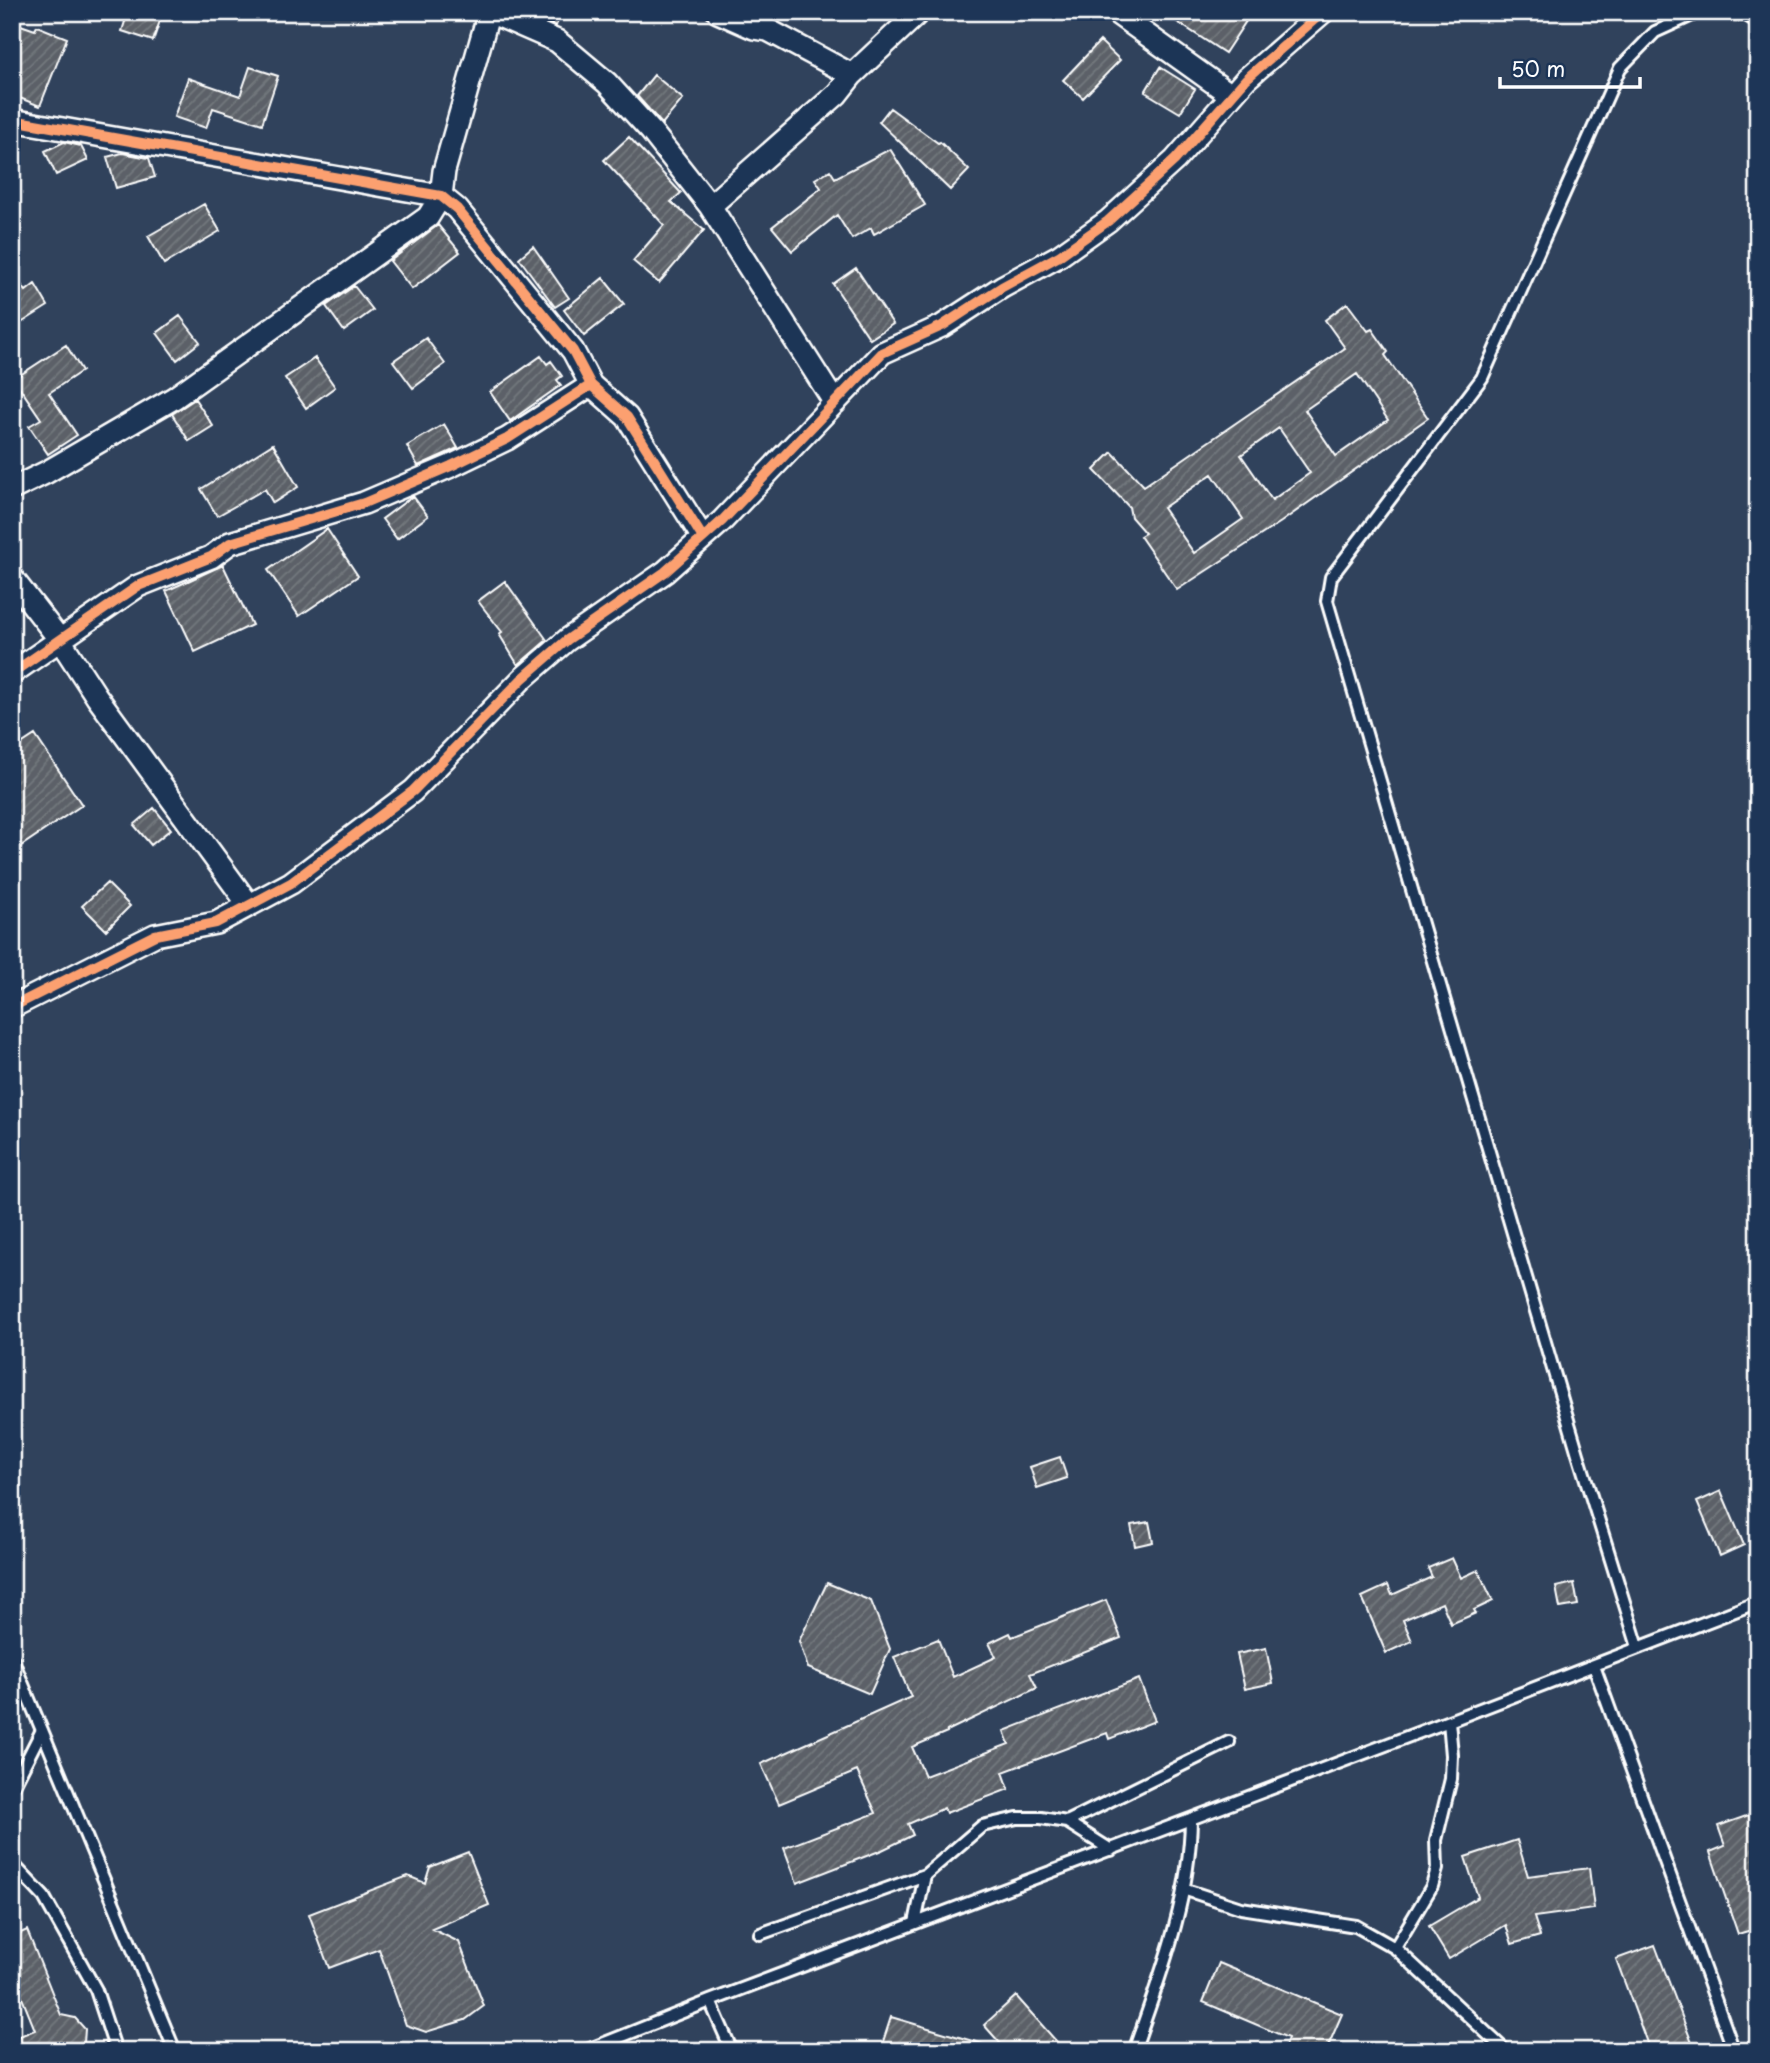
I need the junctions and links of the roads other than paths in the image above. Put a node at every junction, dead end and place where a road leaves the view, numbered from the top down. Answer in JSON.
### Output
{"nodes":[{"id":1,"x":490,"y":12,"type":"edge"},
{"id":2,"x":718,"y":12,"type":"edge"},
{"id":3,"x":919,"y":12,"type":"edge"},
{"id":4,"x":1115,"y":12,"type":"edge"},
{"id":5,"x":1323,"y":12,"type":"edge"},
{"id":6,"x":1699,"y":12,"type":"edge"},
{"id":7,"x":1726,"y":12,"type":"edge"},
{"id":8,"x":1758,"y":22,"type":"edge"},
{"id":9,"x":852,"y":75,"type":"junction"},
{"id":10,"x":1231,"y":95,"type":"junction"},
{"id":11,"x":12,"y":120,"type":"edge"},
{"id":12,"x":441,"y":196,"type":"junction"},
{"id":13,"x":710,"y":206,"type":"junction"},
{"id":14,"x":591,"y":385,"type":"junction"},
{"id":15,"x":835,"y":403,"type":"junction"},
{"id":16,"x":12,"y":489,"type":"edge"},
{"id":17,"x":703,"y":538,"type":"junction"},
{"id":18,"x":12,"y":578,"type":"edge"},
{"id":19,"x":60,"y":640,"type":"junction"},
{"id":20,"x":12,"y":673,"type":"edge"},
{"id":21,"x":249,"y":905,"type":"junction"},
{"id":22,"x":12,"y":1007,"type":"edge"},
{"id":23,"x":1758,"y":1602,"type":"edge"},
{"id":24,"x":1639,"y":1647,"type":"junction"},
{"id":25,"x":12,"y":1658,"type":"edge"},
{"id":26,"x":1594,"y":1666,"type":"junction"},
{"id":27,"x":1449,"y":1721,"type":"junction"},
{"id":28,"x":42,"y":1730,"type":"junction"},
{"id":29,"x":1229,"y":1742,"type":"dead end"},
{"id":30,"x":12,"y":1789,"type":"edge"},
{"id":31,"x":1191,"y":1819,"type":"junction"},
{"id":32,"x":1067,"y":1822,"type":"junction"},
{"id":33,"x":1111,"y":1850,"type":"junction"},
{"id":34,"x":12,"y":1863,"type":"edge"},
{"id":35,"x":925,"y":1875,"type":"junction"},
{"id":36,"x":1183,"y":1889,"type":"junction"},
{"id":37,"x":915,"y":1923,"type":"junction"},
{"id":38,"x":760,"y":1934,"type":"dead end"},
{"id":39,"x":1395,"y":1948,"type":"junction"},
{"id":40,"x":710,"y":2001,"type":"junction"},
{"id":41,"x":116,"y":2051,"type":"edge"},
{"id":42,"x":175,"y":2051,"type":"edge"},
{"id":43,"x":585,"y":2051,"type":"edge"},
{"id":44,"x":732,"y":2051,"type":"edge"},
{"id":45,"x":1133,"y":2051,"type":"edge"},
{"id":46,"x":1506,"y":2051,"type":"edge"},
{"id":47,"x":1734,"y":2051,"type":"edge"}],
"edges":[{"from":1,"to":12,"type":"street"},
{"from":1,"to":13,"type":"street"},
{"from":2,"to":9,"type":"street"},
{"from":3,"to":9,"type":"street"},
{"from":4,"to":10,"type":"street"},
{"from":5,"to":10,"type":"street"},
{"from":6,"to":24,"type":"lane"},
{"from":7,"to":8,"type":"lane"},
{"from":9,"to":13,"type":"street"},
{"from":10,"to":15,"type":"street"},
{"from":11,"to":12,"type":"street"},
{"from":12,"to":14,"type":"street"},
{"from":12,"to":16,"type":"street"},
{"from":13,"to":15,"type":"street"},
{"from":14,"to":17,"type":"street"},
{"from":14,"to":19,"type":"street"},
{"from":15,"to":17,"type":"street"},
{"from":17,"to":21,"type":"street"},
{"from":18,"to":19,"type":"street"},
{"from":19,"to":20,"type":"street"},
{"from":19,"to":21,"type":"street"},
{"from":21,"to":22,"type":"street"},
{"from":23,"to":24,"type":"lane"},
{"from":24,"to":26,"type":"lane"},
{"from":25,"to":28,"type":"lane"},
{"from":26,"to":27,"type":"lane"},
{"from":26,"to":47,"type":"lane"},
{"from":27,"to":31,"type":"lane"},
{"from":27,"to":39,"type":"lane"},
{"from":28,"to":30,"type":"lane"},
{"from":28,"to":42,"type":"lane"},
{"from":29,"to":32,"type":"lane"},
{"from":31,"to":33,"type":"lane"},
{"from":31,"to":36,"type":"lane"},
{"from":32,"to":33,"type":"lane"},
{"from":32,"to":35,"type":"lane"},
{"from":33,"to":37,"type":"lane"},
{"from":34,"to":41,"type":"lane"},
{"from":35,"to":37,"type":"lane"},
{"from":35,"to":38,"type":"lane"},
{"from":36,"to":39,"type":"lane"},
{"from":36,"to":45,"type":"lane"},
{"from":37,"to":40,"type":"lane"},
{"from":39,"to":46,"type":"lane"},
{"from":40,"to":43,"type":"lane"},
{"from":40,"to":44,"type":"lane"}]}
